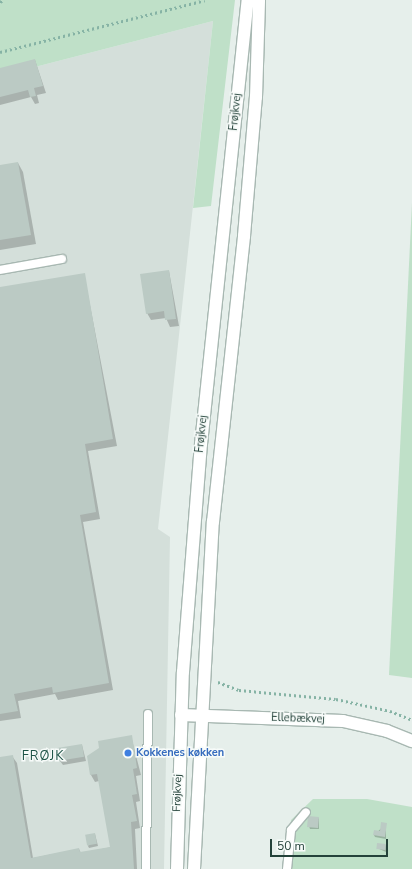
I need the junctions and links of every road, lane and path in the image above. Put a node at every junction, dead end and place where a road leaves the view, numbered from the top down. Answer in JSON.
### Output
{"nodes":[{"id":1,"x":3,"y":0,"type":"edge"},
{"id":2,"x":205,"y":0,"type":"edge"},
{"id":3,"x":248,"y":0,"type":"edge"},
{"id":4,"x":259,"y":0,"type":"edge"},
{"id":5,"x":0,"y":2,"type":"edge"},
{"id":6,"x":0,"y":52,"type":"edge"},
{"id":7,"x":62,"y":259,"type":"dead end"},
{"id":8,"x":0,"y":270,"type":"edge"},
{"id":9,"x":204,"y":681,"type":"junction"},
{"id":10,"x":148,"y":714,"type":"dead end"},
{"id":11,"x":181,"y":714,"type":"junction"},
{"id":12,"x":202,"y":716,"type":"junction"},
{"id":13,"x":412,"y":720,"type":"edge"},
{"id":14,"x":412,"y":742,"type":"edge"},
{"id":15,"x":306,"y":812,"type":"dead end"},
{"id":16,"x":146,"y":869,"type":"edge"},
{"id":17,"x":177,"y":869,"type":"edge"},
{"id":18,"x":194,"y":869,"type":"edge"},
{"id":19,"x":287,"y":869,"type":"edge"}],
"edges":[{"from":1,"to":5,"type":"path"},
{"from":2,"to":6,"type":"path"},
{"from":3,"to":11,"type":"street","name":"Frøjkvej"},
{"from":4,"to":9,"type":"street","name":"Frøjkvej"},
{"from":7,"to":8,"type":"lane"},
{"from":9,"to":12,"type":"street","name":"Frøjkvej"},
{"from":9,"to":13,"type":"path"},
{"from":10,"to":16,"type":"lane"},
{"from":11,"to":12,"type":"street","name":"Ellebækvej"},
{"from":11,"to":17,"type":"street","name":"Frøjkvej"},
{"from":12,"to":14,"type":"street","name":"Ellebækvej"},
{"from":12,"to":18,"type":"street","name":"Frøjkvej"},
{"from":15,"to":19,"type":"lane"}]}
